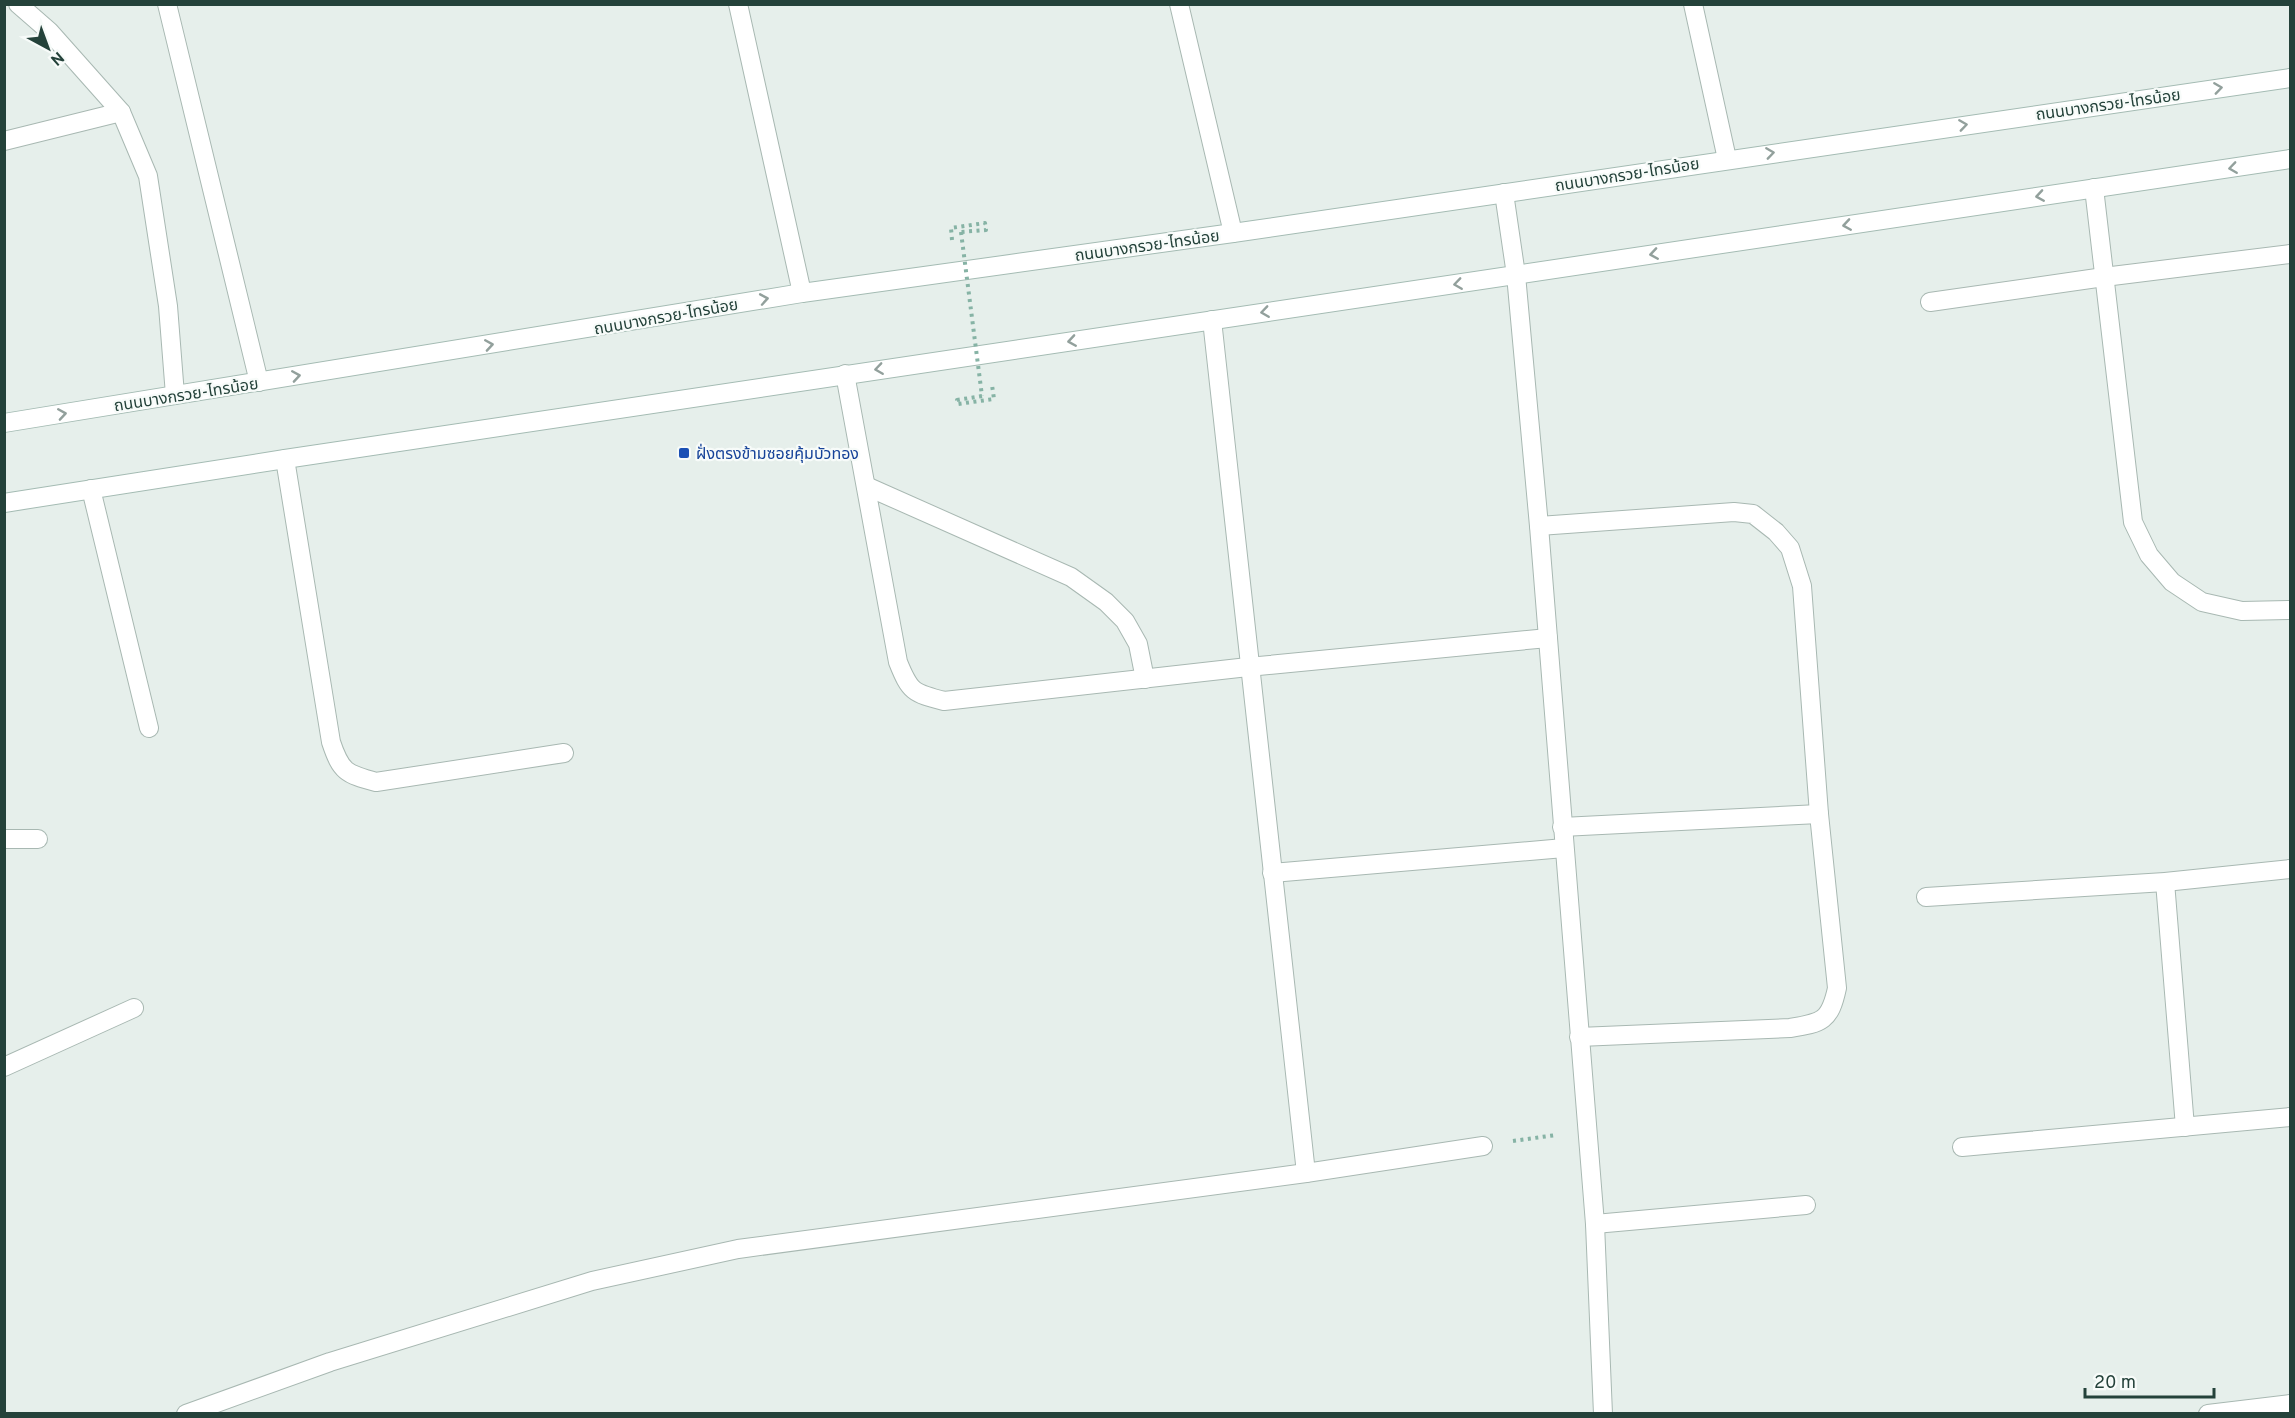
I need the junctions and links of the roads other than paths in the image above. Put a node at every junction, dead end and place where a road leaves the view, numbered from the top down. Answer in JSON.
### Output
{"nodes":[{"id":1,"x":18,"y":4,"type":"edge"},
{"id":2,"x":167,"y":4,"type":"edge"},
{"id":3,"x":738,"y":4,"type":"edge"},
{"id":4,"x":1179,"y":4,"type":"edge"},
{"id":5,"x":1693,"y":4,"type":"edge"},
{"id":6,"x":2290,"y":78,"type":"edge"},
{"id":7,"x":121,"y":112,"type":"junction"},
{"id":8,"x":4,"y":141,"type":"edge"},
{"id":9,"x":1727,"y":159,"type":"junction"},
{"id":10,"x":2290,"y":159,"type":"edge"},
{"id":11,"x":2094,"y":188,"type":"junction"},
{"id":12,"x":1504,"y":193,"type":"junction"},
{"id":13,"x":1233,"y":233,"type":"junction"},
{"id":14,"x":2290,"y":254,"type":"edge"},
{"id":15,"x":1515,"y":275,"type":"junction"},
{"id":16,"x":2104,"y":277,"type":"junction"},
{"id":17,"x":802,"y":293,"type":"junction"},
{"id":18,"x":1930,"y":302,"type":"dead end"},
{"id":19,"x":1212,"y":320,"type":"junction"},
{"id":20,"x":845,"y":374,"type":"junction"},
{"id":21,"x":259,"y":382,"type":"junction"},
{"id":22,"x":176,"y":395,"type":"junction"},
{"id":23,"x":4,"y":423,"type":"edge"},
{"id":24,"x":285,"y":459,"type":"junction"},
{"id":25,"x":866,"y":486,"type":"junction"},
{"id":26,"x":91,"y":489,"type":"junction"},
{"id":27,"x":4,"y":502,"type":"edge"},
{"id":28,"x":1539,"y":526,"type":"junction"},
{"id":29,"x":2290,"y":610,"type":"edge"},
{"id":30,"x":1548,"y":638,"type":"junction"},
{"id":31,"x":1248,"y":667,"type":"junction"},
{"id":32,"x":1145,"y":678,"type":"junction"},
{"id":33,"x":149,"y":728,"type":"dead end"},
{"id":34,"x":564,"y":753,"type":"dead end"},
{"id":35,"x":1819,"y":814,"type":"junction"},
{"id":36,"x":1562,"y":827,"type":"junction"},
{"id":37,"x":4,"y":839,"type":"edge"},
{"id":38,"x":38,"y":839,"type":"dead end"},
{"id":39,"x":1564,"y":848,"type":"junction"},
{"id":40,"x":2290,"y":869,"type":"edge"},
{"id":41,"x":1272,"y":873,"type":"junction"},
{"id":42,"x":2165,"y":882,"type":"junction"},
{"id":43,"x":1926,"y":897,"type":"dead end"},
{"id":44,"x":134,"y":1008,"type":"dead end"},
{"id":45,"x":1579,"y":1036,"type":"junction"},
{"id":46,"x":4,"y":1067,"type":"edge"},
{"id":47,"x":2290,"y":1117,"type":"edge"},
{"id":48,"x":2185,"y":1127,"type":"junction"},
{"id":49,"x":1483,"y":1146,"type":"road end"},
{"id":50,"x":1962,"y":1147,"type":"dead end"},
{"id":51,"x":1306,"y":1173,"type":"junction"},
{"id":52,"x":1806,"y":1205,"type":"dead end"},
{"id":53,"x":1595,"y":1224,"type":"junction"},
{"id":54,"x":2290,"y":1404,"type":"edge"},
{"id":55,"x":186,"y":1413,"type":"edge"},
{"id":56,"x":1602,"y":1413,"type":"edge"},
{"id":57,"x":2208,"y":1413,"type":"edge"}],
"edges":[{"from":1,"to":7,"type":"street"},
{"from":2,"to":21,"type":"street"},
{"from":3,"to":17,"type":"street"},
{"from":4,"to":13,"type":"street"},
{"from":5,"to":9,"type":"street"},
{"from":9,"to":6,"type":"street","name":"ถนนบางกรวย-ไทรน้อย","one_way":true},
{"from":7,"to":8,"type":"street"},
{"from":7,"to":22,"type":"street"},
{"from":9,"to":12,"type":"street","name":"ถนนบางกรวย-ไทรน้อย"},
{"from":10,"to":11,"type":"street","one_way":true},
{"from":11,"to":15,"type":"street","one_way":true},
{"from":11,"to":16,"type":"street"},
{"from":12,"to":13,"type":"street","name":"ถนนบางกรวย-ไทรน้อย"},
{"from":12,"to":15,"type":"street"},
{"from":13,"to":17,"type":"street","name":"ถนนบางกรวย-ไทรน้อย"},
{"from":14,"to":16,"type":"street"},
{"from":15,"to":19,"type":"street","one_way":true},
{"from":15,"to":28,"type":"street"},
{"from":16,"to":18,"type":"street"},
{"from":16,"to":29,"type":"street"},
{"from":21,"to":17,"type":"street","name":"ถนนบางกรวย-ไทรน้อย","one_way":true},
{"from":19,"to":20,"type":"street","one_way":true},
{"from":19,"to":31,"type":"street"},
{"from":20,"to":24,"type":"street"},
{"from":20,"to":25,"type":"street"},
{"from":21,"to":22,"type":"street","name":"ถนนบางกรวย-ไทรน้อย"},
{"from":23,"to":22,"type":"street","name":"ถนนบางกรวย-ไทรน้อย","one_way":true},
{"from":24,"to":26,"type":"street"},
{"from":24,"to":34,"type":"street"},
{"from":25,"to":32,"type":"street"},
{"from":25,"to":32,"type":"street"},
{"from":26,"to":27,"type":"street"},
{"from":26,"to":33,"type":"street"},
{"from":28,"to":30,"type":"street"},
{"from":28,"to":35,"type":"street"},
{"from":30,"to":31,"type":"street"},
{"from":30,"to":36,"type":"street"},
{"from":31,"to":32,"type":"street"},
{"from":31,"to":41,"type":"street"},
{"from":35,"to":36,"type":"street"},
{"from":35,"to":45,"type":"street"},
{"from":36,"to":39,"type":"street"},
{"from":37,"to":38,"type":"street"},
{"from":39,"to":41,"type":"street"},
{"from":39,"to":45,"type":"street"},
{"from":40,"to":42,"type":"street"},
{"from":41,"to":51,"type":"street"},
{"from":42,"to":43,"type":"street"},
{"from":42,"to":48,"type":"street"},
{"from":44,"to":46,"type":"street"},
{"from":45,"to":53,"type":"street"},
{"from":47,"to":48,"type":"street"},
{"from":48,"to":50,"type":"street"},
{"from":49,"to":51,"type":"street"},
{"from":51,"to":55,"type":"street"},
{"from":52,"to":53,"type":"street"},
{"from":53,"to":56,"type":"street"},
{"from":54,"to":57,"type":"street"}]}
